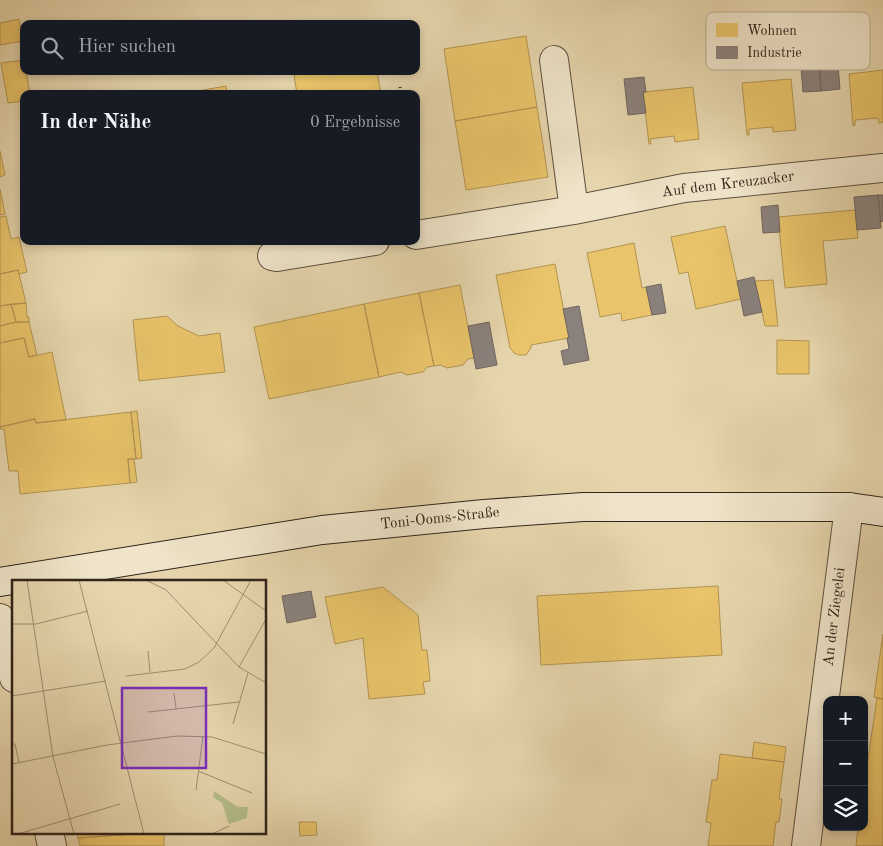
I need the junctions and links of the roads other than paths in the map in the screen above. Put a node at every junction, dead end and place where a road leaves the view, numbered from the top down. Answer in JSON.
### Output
{"nodes":[{"id":1,"x":554,"y":60,"type":"dead end"},
{"id":2,"x":883,"y":168,"type":"edge"},
{"id":3,"x":574,"y":210,"type":"junction"},
{"id":4,"x":420,"y":233,"type":"edge"},
{"id":5,"x":350,"y":245,"type":"edge"},
{"id":6,"x":272,"y":256,"type":"dead end"},
{"id":7,"x":848,"y":507,"type":"junction"},
{"id":8,"x":883,"y":512,"type":"edge"},
{"id":9,"x":12,"y":580,"type":"edge"},
{"id":10,"x":0,"y":618,"type":"edge"},
{"id":11,"x":12,"y":669,"type":"edge"},
{"id":12,"x":806,"y":846,"type":"edge"}],
"edges":[{"from":1,"to":3,"type":"street"},
{"from":2,"to":3,"type":"street","name":"Auf dem Kreuzacker"},
{"from":3,"to":4,"type":"street","name":"Auf dem Kreuzacker"},
{"from":5,"to":6,"type":"street"},
{"from":7,"to":8,"type":"street","name":"Toni-Ooms-Straße"},
{"from":7,"to":9,"type":"street","name":"Toni-Ooms-Straße"},
{"from":7,"to":12,"type":"street","name":"An der Ziegelei"},
{"from":10,"to":11,"type":"street"}]}
